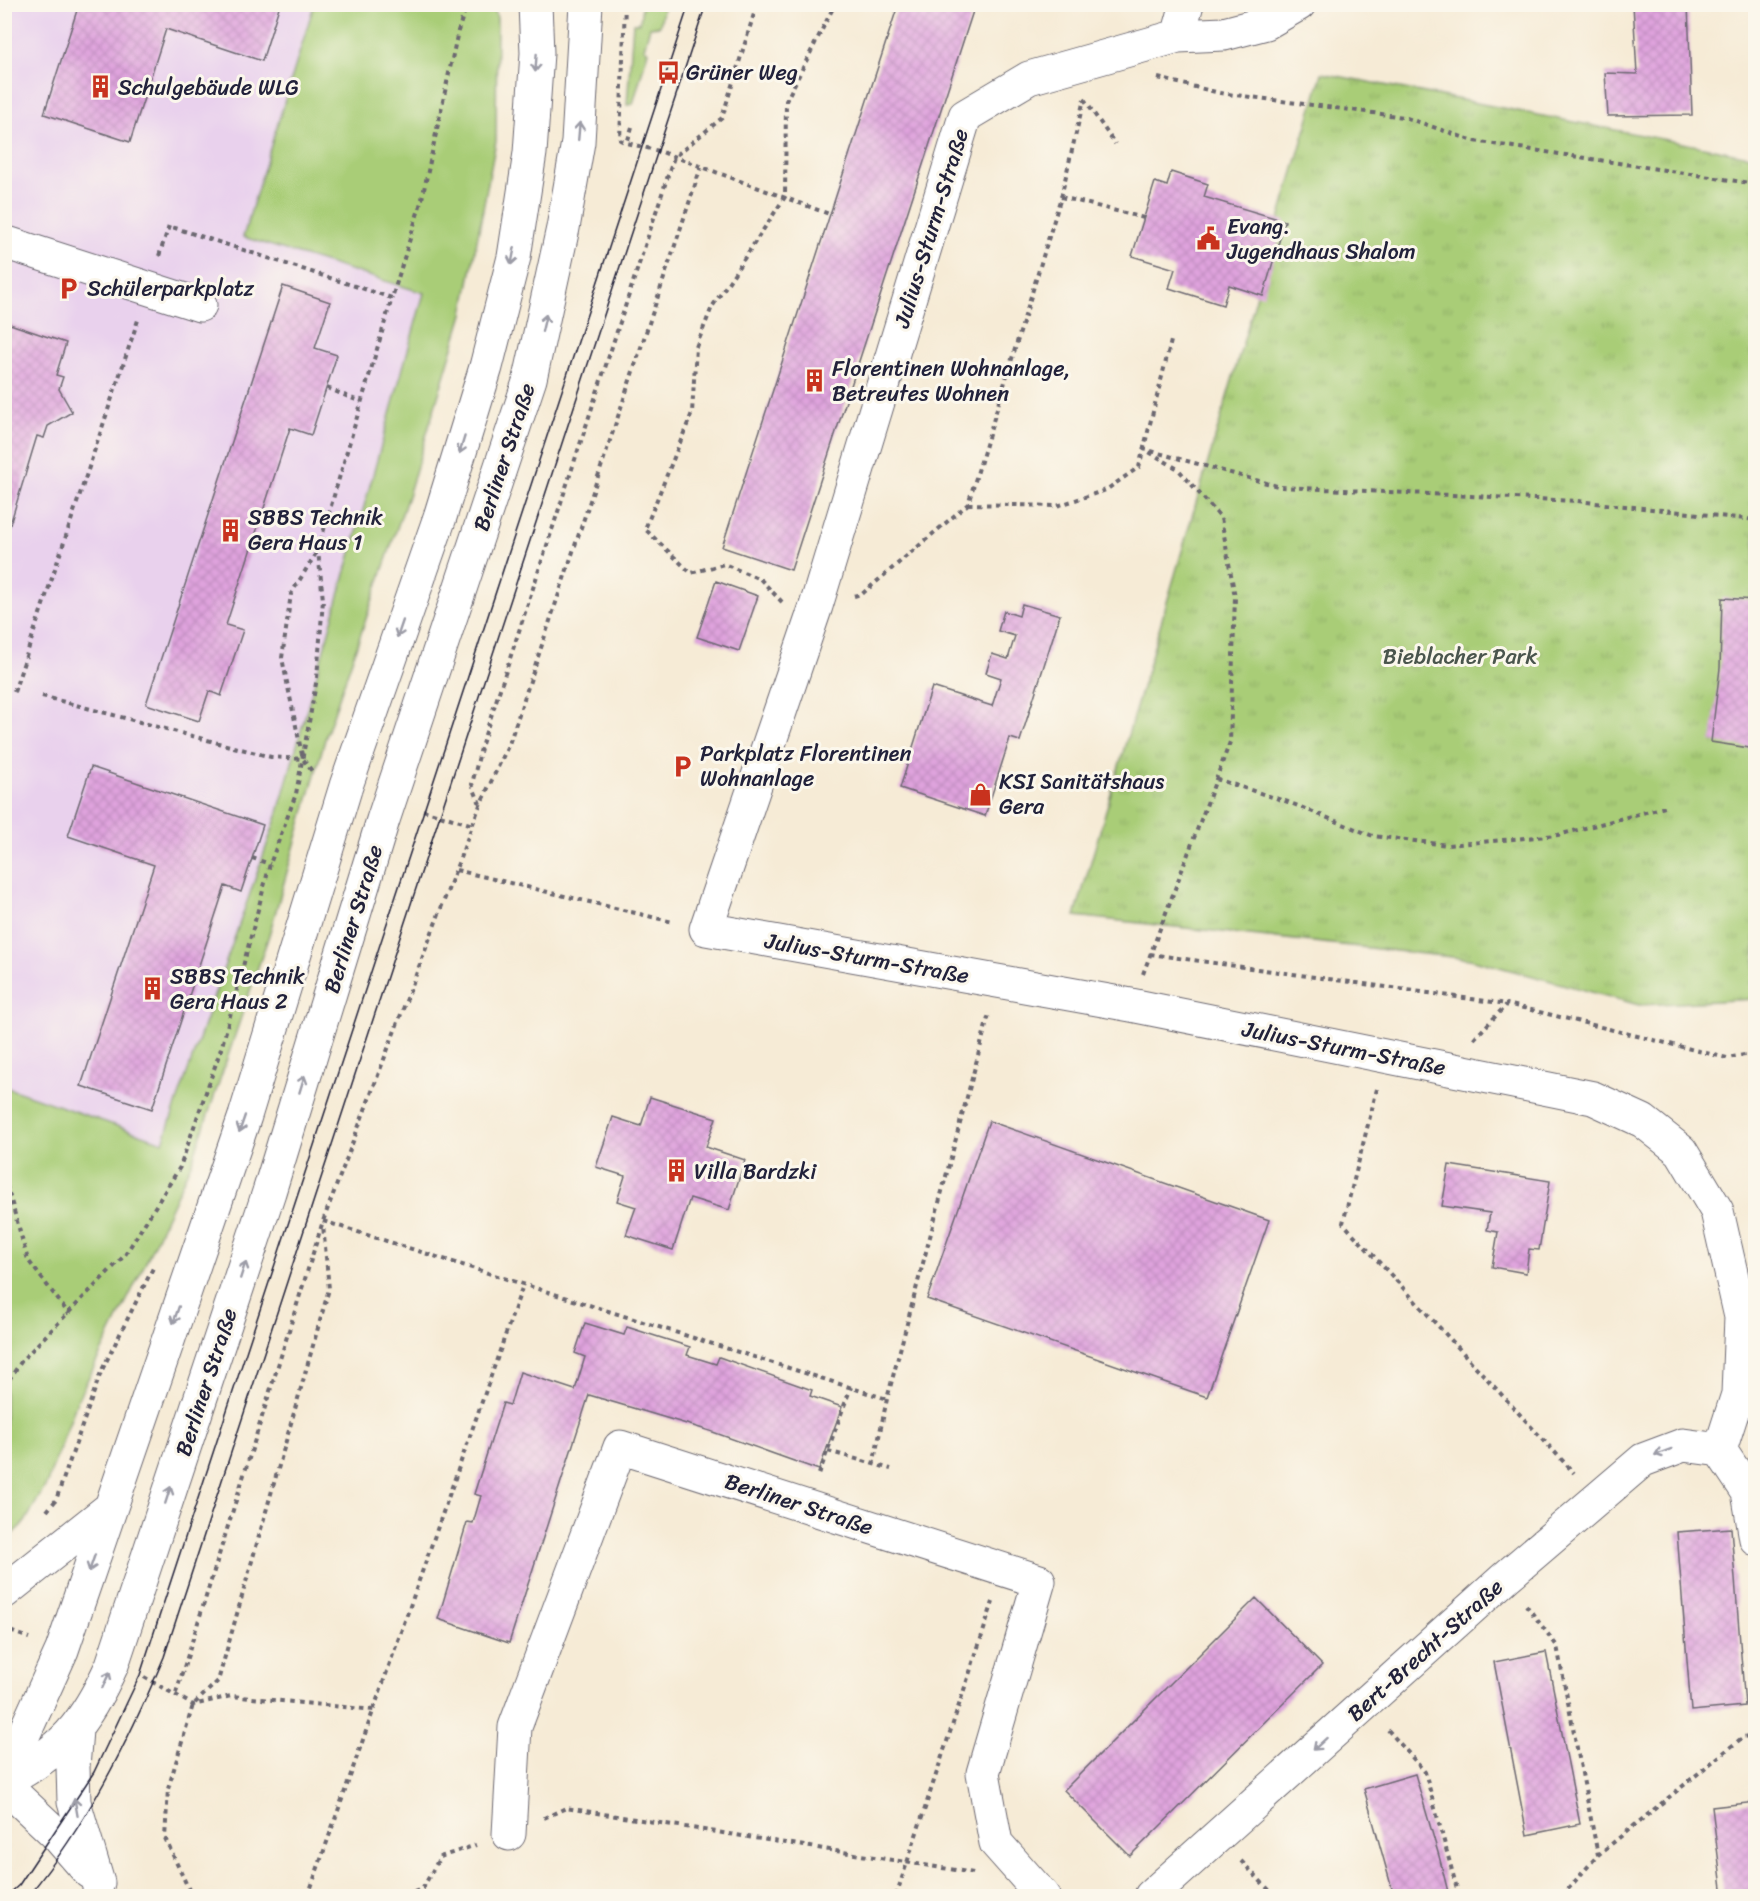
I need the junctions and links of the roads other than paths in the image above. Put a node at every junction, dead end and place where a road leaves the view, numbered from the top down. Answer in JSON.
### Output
{"nodes":[{"id":1,"x":535,"y":4,"type":"edge"},
{"id":2,"x":586,"y":4,"type":"edge"},
{"id":3,"x":1187,"y":4,"type":"edge"},
{"id":4,"x":1299,"y":4,"type":"edge"},
{"id":5,"x":1178,"y":36,"type":"junction"},
{"id":6,"x":4,"y":242,"type":"edge"},
{"id":7,"x":200,"y":305,"type":"dead end"},
{"id":8,"x":1720,"y":1450,"type":"junction"},
{"id":9,"x":110,"y":1508,"type":"junction"},
{"id":10,"x":1755,"y":1539,"type":"edge"},
{"id":11,"x":4,"y":1592,"type":"edge"},
{"id":12,"x":76,"y":1730,"type":"junction"},
{"id":13,"x":4,"y":1782,"type":"edge"},
{"id":14,"x":508,"y":1834,"type":"road end"},
{"id":15,"x":104,"y":1890,"type":"edge"},
{"id":16,"x":1043,"y":1896,"type":"edge"},
{"id":17,"x":1151,"y":1896,"type":"edge"}],
"edges":[{"from":1,"to":9,"type":"street","name":"Berliner Straße","one_way":true},
{"from":12,"to":2,"type":"street","name":"Berliner Straße","one_way":true},
{"from":3,"to":5,"type":"street"},
{"from":4,"to":5,"type":"street","name":"Julius-Sturm-Straße"},
{"from":5,"to":8,"type":"street","name":"Julius-Sturm-Straße"},
{"from":6,"to":7,"type":"street"},
{"from":8,"to":10,"type":"street"},
{"from":8,"to":17,"type":"street","name":"Bert-Brecht-Straße","one_way":true},
{"from":9,"to":11,"type":"street"},
{"from":9,"to":13,"type":"street","name":"Berliner Straße","one_way":true},
{"from":12,"to":13,"type":"street","name":"Berliner Straße"},
{"from":15,"to":12,"type":"street","one_way":true},
{"from":13,"to":15,"type":"street"},
{"from":14,"to":16,"type":"street","name":"Berliner Straße"}]}
